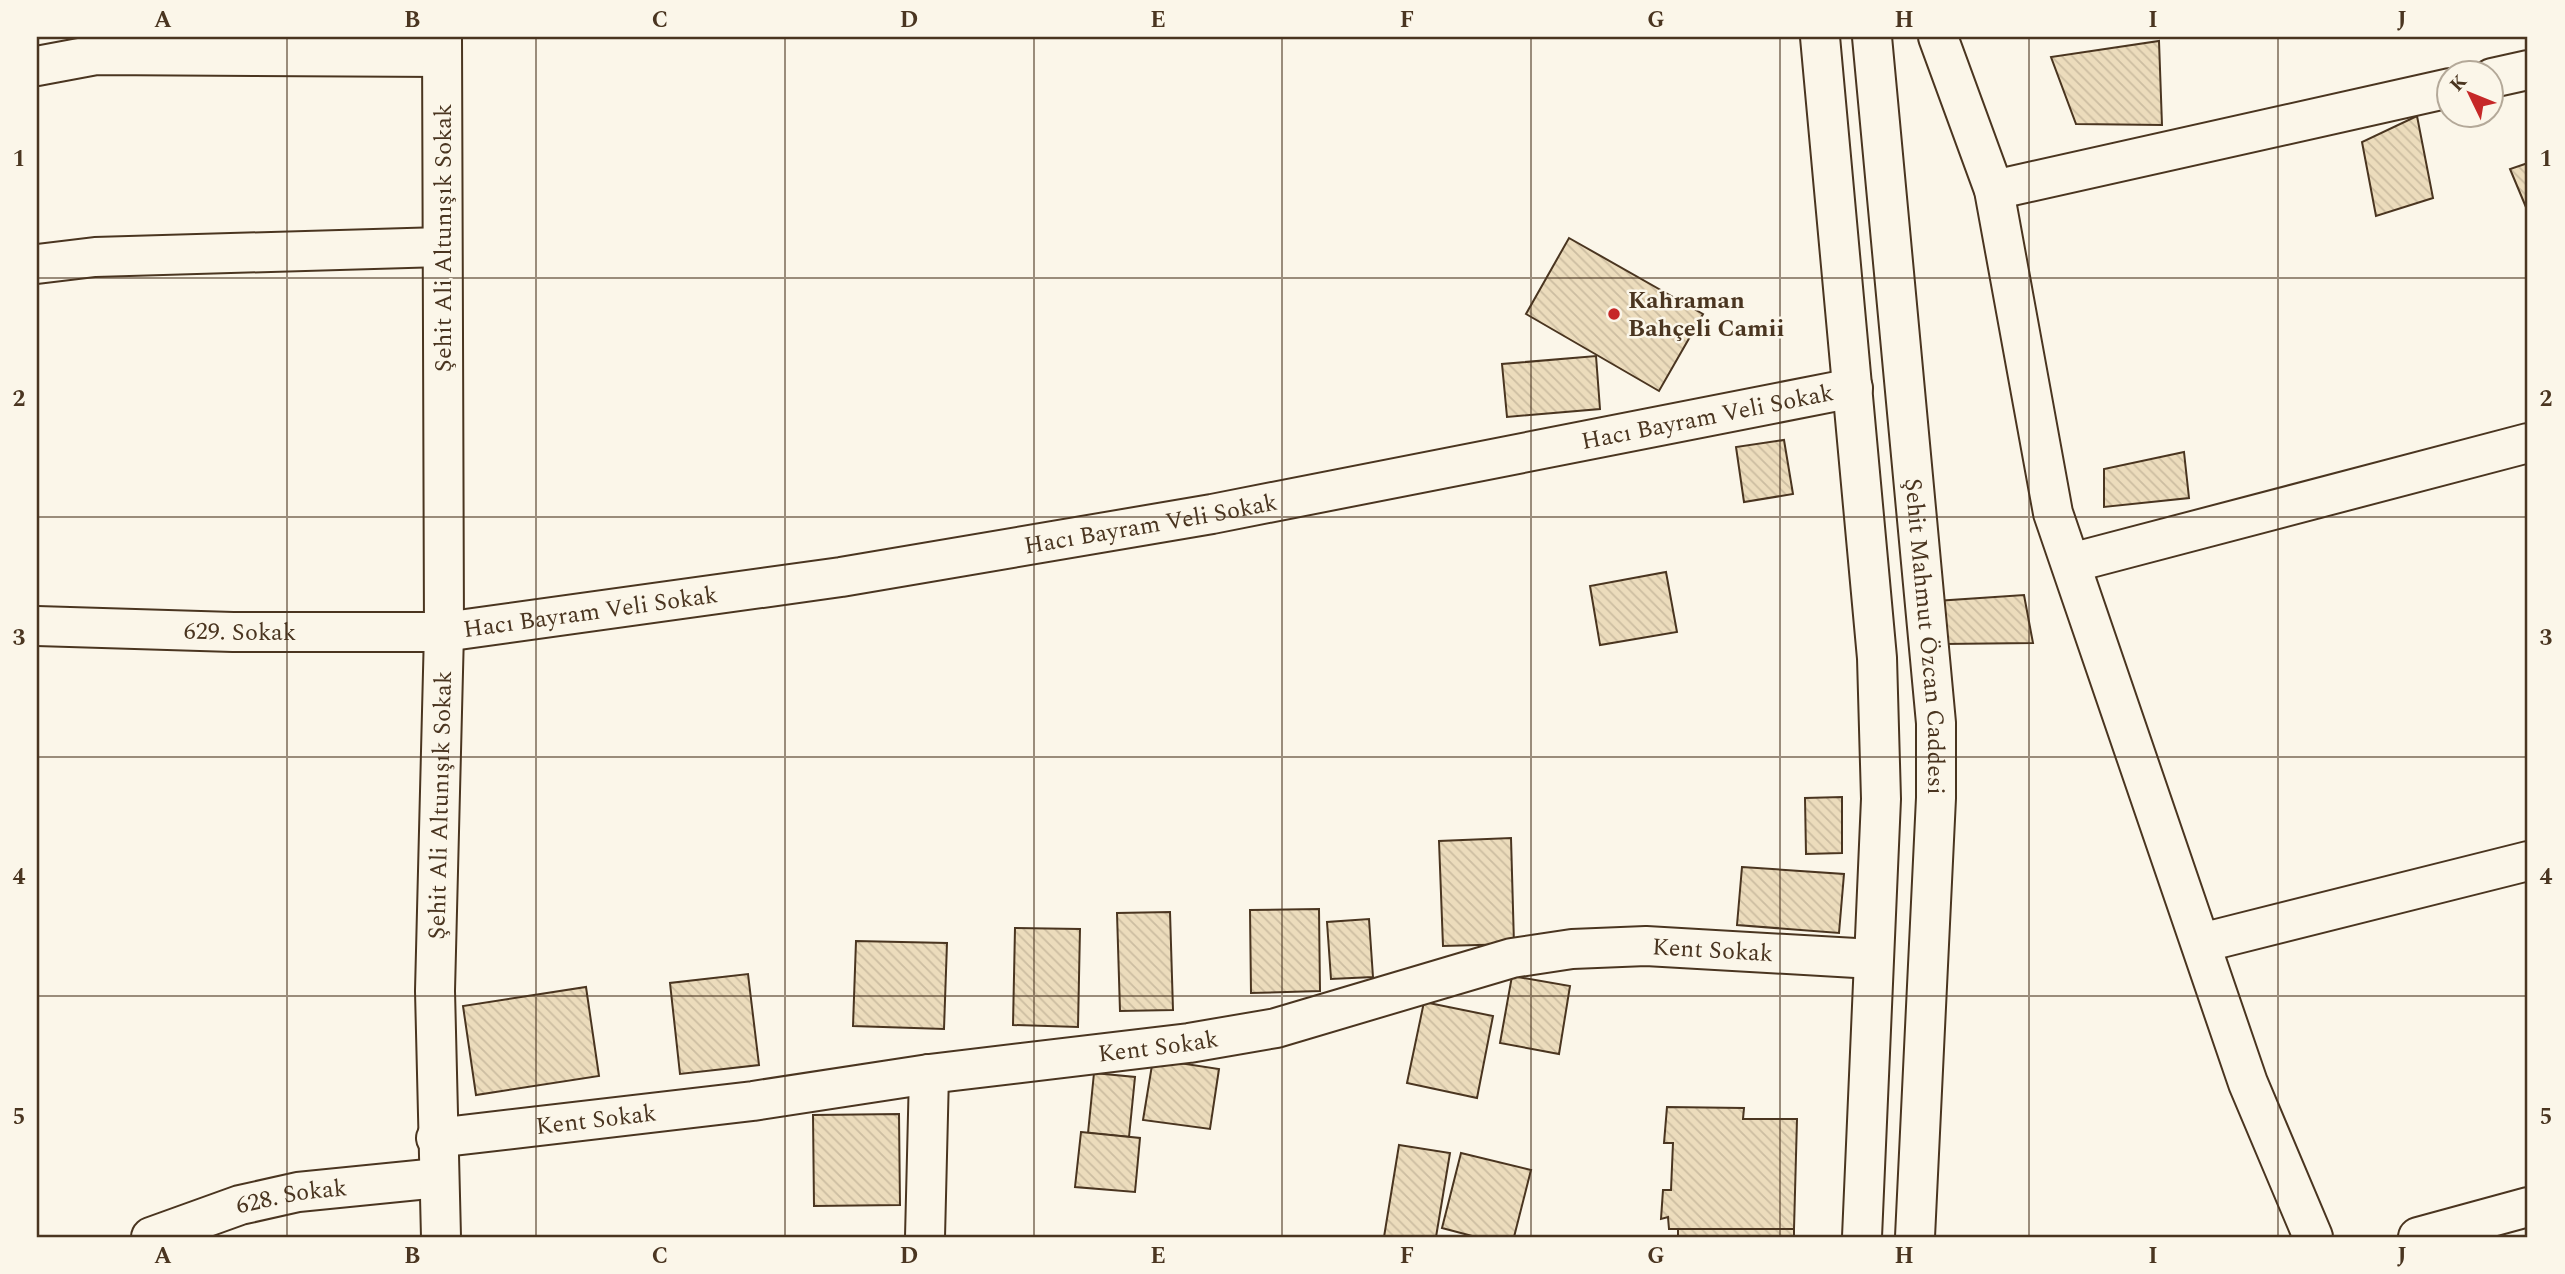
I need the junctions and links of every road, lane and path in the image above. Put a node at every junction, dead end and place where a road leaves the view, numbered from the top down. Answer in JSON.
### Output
{"nodes":[{"id":1,"x":1820,"y":37,"type":"edge"},
{"id":2,"x":1872,"y":37,"type":"edge"},
{"id":3,"x":1938,"y":37,"type":"edge"},
{"id":4,"x":442,"y":47,"type":"edge"},
{"id":5,"x":37,"y":66,"type":"edge"},
{"id":6,"x":2528,"y":70,"type":"edge"},
{"id":7,"x":2506,"y":75,"type":"edge"},
{"id":8,"x":2436,"y":91,"type":"edge"},
{"id":9,"x":1994,"y":190,"type":"junction"},
{"id":10,"x":442,"y":247,"type":"junction"},
{"id":11,"x":37,"y":264,"type":"edge"},
{"id":12,"x":1853,"y":388,"type":"junction"},
{"id":13,"x":2528,"y":443,"type":"edge"},
{"id":14,"x":2071,"y":563,"type":"junction"},
{"id":15,"x":37,"y":626,"type":"edge"},
{"id":16,"x":444,"y":632,"type":"junction"},
{"id":17,"x":2528,"y":861,"type":"edge"},
{"id":18,"x":2201,"y":943,"type":"junction"},
{"id":19,"x":1874,"y":959,"type":"junction"},
{"id":20,"x":929,"y":1074,"type":"junction"},
{"id":21,"x":436,"y":1138,"type":"junction"},
{"id":22,"x":438,"y":1178,"type":"junction"},
{"id":23,"x":2528,"y":1207,"type":"edge"},
{"id":24,"x":151,"y":1237,"type":"edge"},
{"id":25,"x":441,"y":1237,"type":"edge"},
{"id":26,"x":925,"y":1237,"type":"edge"},
{"id":27,"x":1862,"y":1237,"type":"edge"},
{"id":28,"x":1915,"y":1237,"type":"edge"},
{"id":29,"x":2313,"y":1237,"type":"edge"},
{"id":30,"x":2418,"y":1237,"type":"edge"}],
"edges":[{"from":1,"to":12,"type":"street","name":"Şehit Mahmut Özcan Caddesi"},
{"from":2,"to":28,"type":"street","name":"Şehit Mahmut Özcan Caddesi"},
{"from":3,"to":9,"type":"street"},
{"from":4,"to":5,"type":"street"},
{"from":4,"to":10,"type":"street","name":"Şehit Ali Altunışık Sokak"},
{"from":6,"to":7,"type":"street"},
{"from":8,"to":9,"type":"street"},
{"from":9,"to":14,"type":"street"},
{"from":10,"to":11,"type":"street"},
{"from":10,"to":16,"type":"street","name":"Şehit Ali Altunışık Sokak"},
{"from":12,"to":16,"type":"street","name":"Hacı Bayram Veli Sokak"},
{"from":12,"to":19,"type":"street","name":"Şehit Mahmut Özcan Caddesi"},
{"from":13,"to":14,"type":"street"},
{"from":14,"to":18,"type":"street"},
{"from":15,"to":16,"type":"street","name":"629. Sokak"},
{"from":16,"to":21,"type":"street","name":"Şehit Ali Altunışık Sokak"},
{"from":17,"to":18,"type":"street"},
{"from":18,"to":29,"type":"street"},
{"from":19,"to":20,"type":"street","name":"Kent Sokak"},
{"from":19,"to":27,"type":"street","name":"Şehit Mahmut Özcan Caddesi"},
{"from":20,"to":21,"type":"street","name":"Kent Sokak"},
{"from":20,"to":26,"type":"street"},
{"from":21,"to":22,"type":"street","name":"Şehit Ali Altunışık Sokak"},
{"from":22,"to":24,"type":"street","name":"628. Sokak"},
{"from":22,"to":25,"type":"street","name":"Şehit Ali Altunışık Sokak"},
{"from":23,"to":30,"type":"street"}]}
